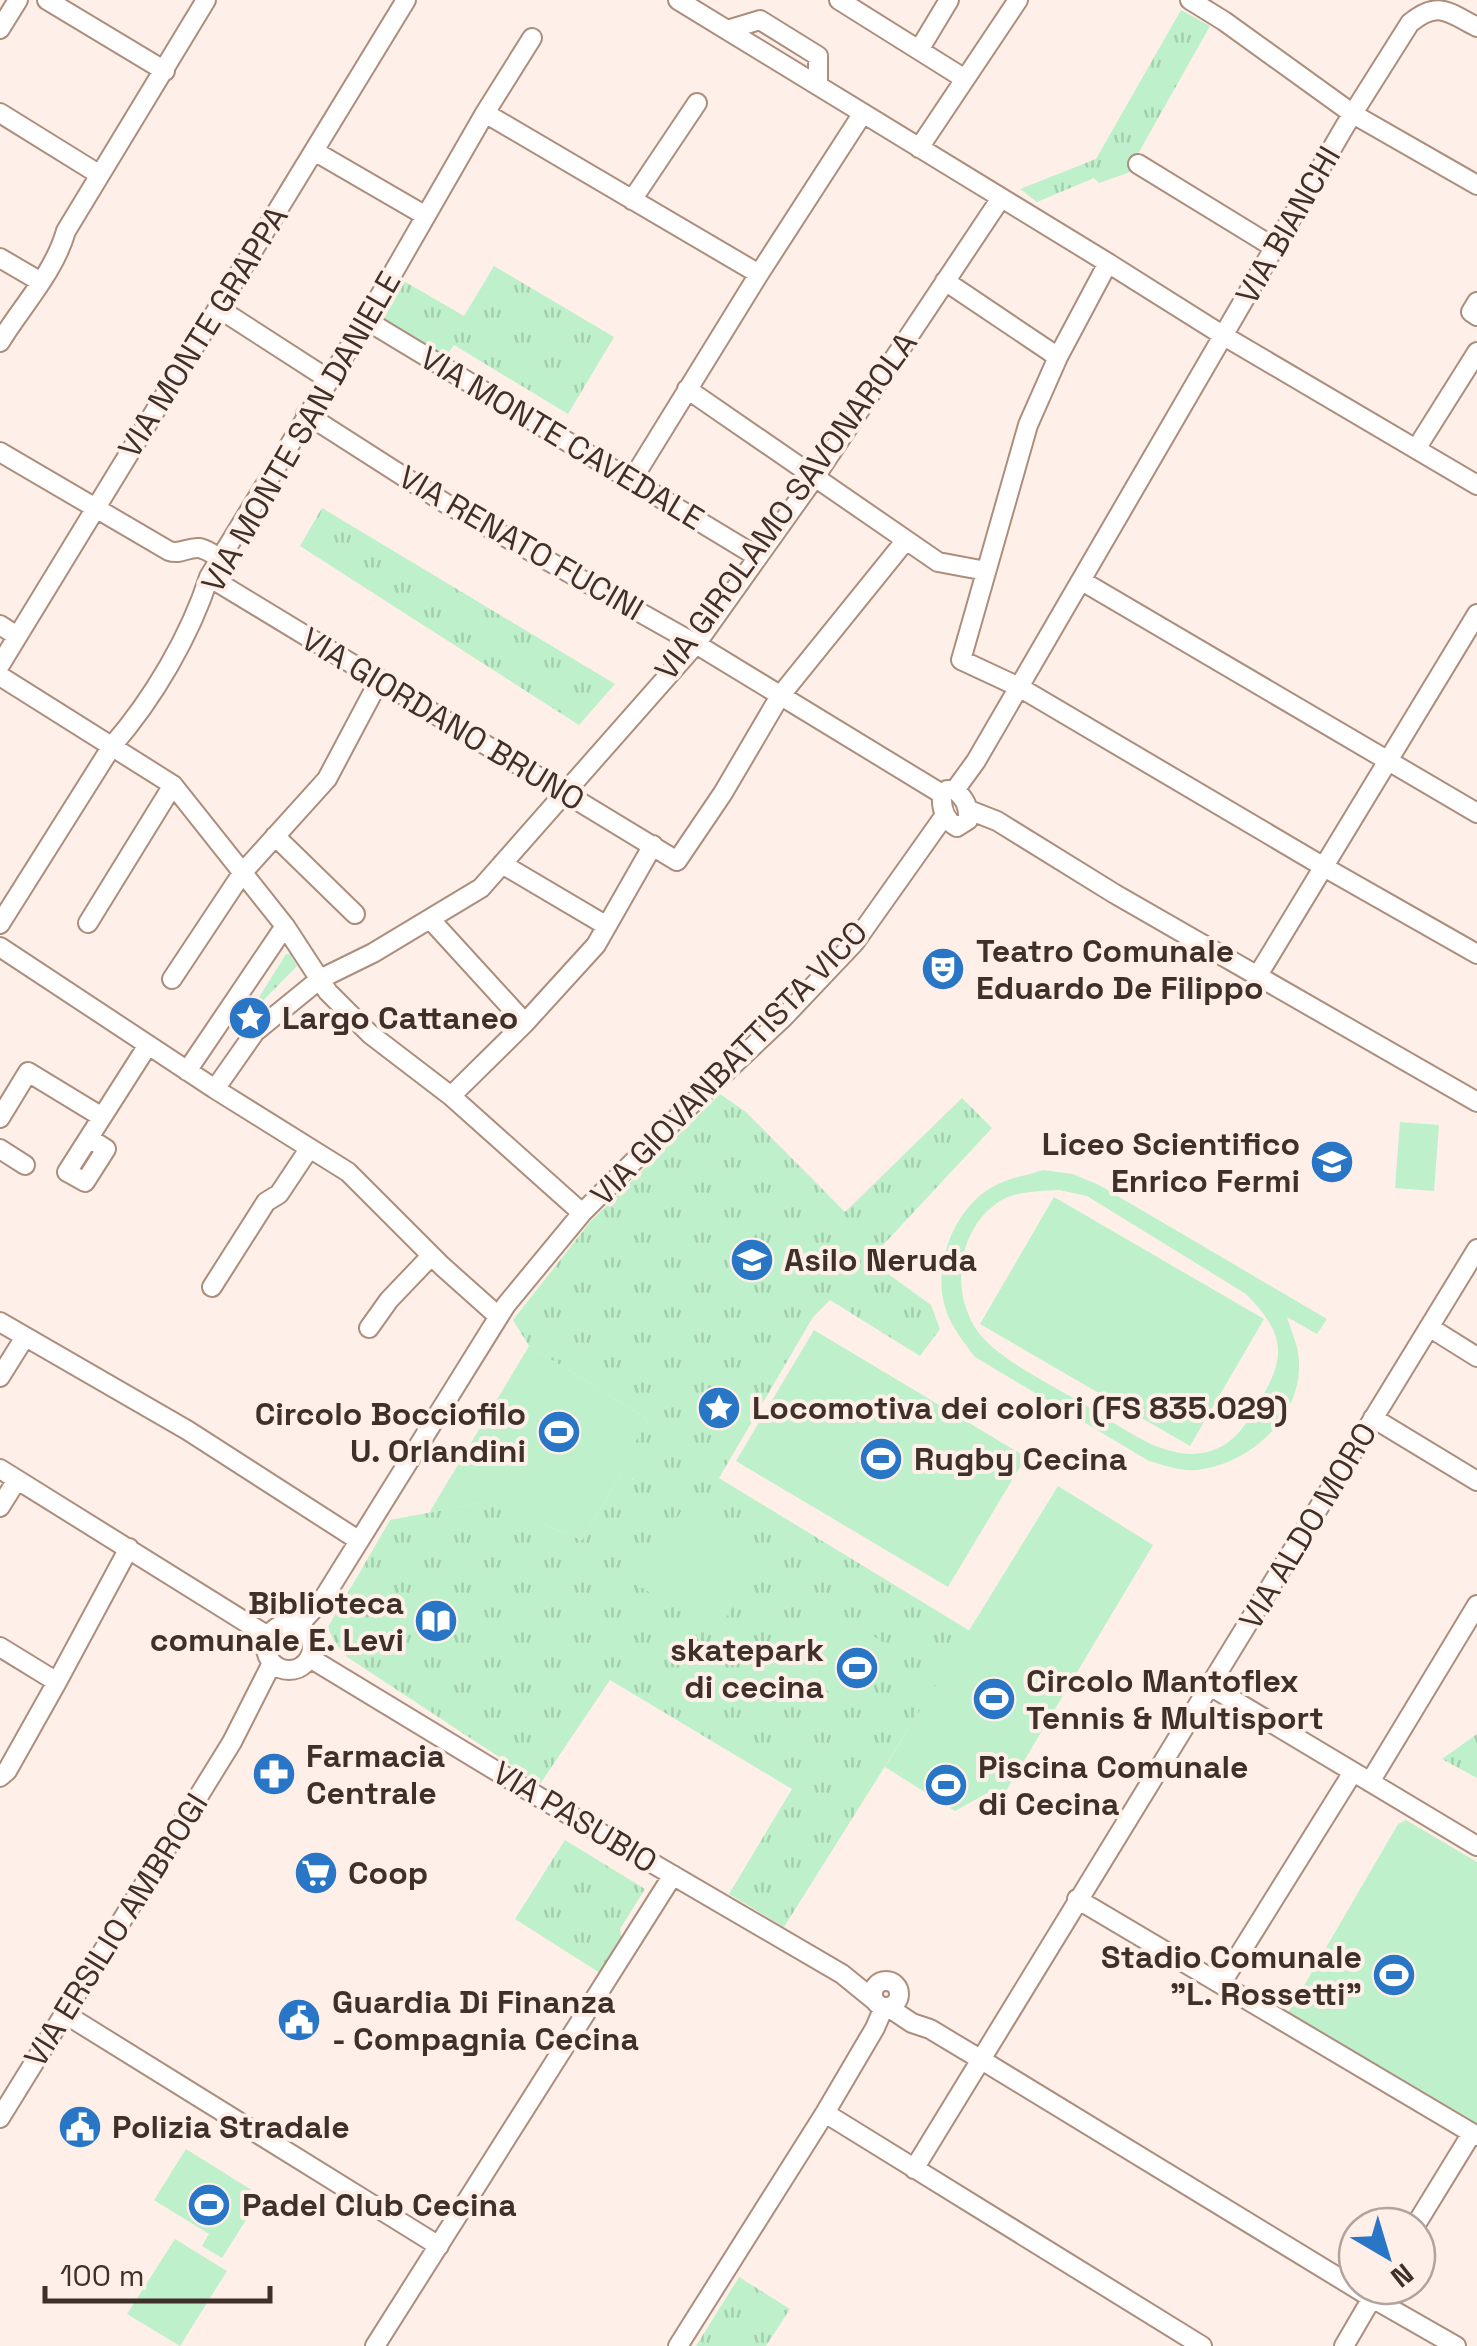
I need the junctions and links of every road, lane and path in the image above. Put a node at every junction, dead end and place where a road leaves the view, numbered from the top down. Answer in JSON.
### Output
{"nodes":[{"id":1,"x":18,"y":0,"type":"edge"},
{"id":2,"x":47,"y":0,"type":"edge"},
{"id":3,"x":206,"y":0,"type":"edge"},
{"id":4,"x":406,"y":0,"type":"edge"},
{"id":5,"x":678,"y":0,"type":"edge"},
{"id":6,"x":839,"y":0,"type":"edge"},
{"id":7,"x":949,"y":0,"type":"edge"},
{"id":8,"x":1018,"y":0,"type":"edge"},
{"id":9,"x":1190,"y":0,"type":"edge"},
{"id":10,"x":1477,"y":27,"type":"edge"},
{"id":11,"x":0,"y":29,"type":"edge"},
{"id":12,"x":726,"y":30,"type":"junction"},
{"id":13,"x":532,"y":38,"type":"dead end"},
{"id":14,"x":919,"y":50,"type":"junction"},
{"id":15,"x":164,"y":71,"type":"junction"},
{"id":16,"x":965,"y":79,"type":"junction"},
{"id":17,"x":818,"y":85,"type":"junction"},
{"id":18,"x":697,"y":103,"type":"dead end"},
{"id":19,"x":0,"y":113,"type":"edge"},
{"id":20,"x":485,"y":113,"type":"junction"},
{"id":21,"x":864,"y":113,"type":"junction"},
{"id":22,"x":1353,"y":114,"type":"junction"},
{"id":23,"x":919,"y":148,"type":"junction"},
{"id":24,"x":314,"y":151,"type":"junction"},
{"id":25,"x":1138,"y":164,"type":"dead end"},
{"id":26,"x":100,"y":176,"type":"junction"},
{"id":27,"x":1477,"y":185,"type":"edge"},
{"id":28,"x":1002,"y":198,"type":"junction"},
{"id":29,"x":632,"y":200,"type":"junction"},
{"id":30,"x":426,"y":216,"type":"junction"},
{"id":31,"x":1275,"y":248,"type":"junction"},
{"id":32,"x":0,"y":258,"type":"edge"},
{"id":33,"x":1108,"y":262,"type":"junction"},
{"id":34,"x":759,"y":274,"type":"junction"},
{"id":35,"x":36,"y":279,"type":"junction"},
{"id":36,"x":945,"y":280,"type":"junction"},
{"id":37,"x":1477,"y":302,"type":"edge"},
{"id":38,"x":218,"y":308,"type":"junction"},
{"id":39,"x":1477,"y":316,"type":"edge"},
{"id":40,"x":366,"y":320,"type":"junction"},
{"id":41,"x":1224,"y":336,"type":"junction"},
{"id":42,"x":0,"y":342,"type":"edge"},
{"id":43,"x":1477,"y":352,"type":"edge"},
{"id":44,"x":1058,"y":357,"type":"junction"},
{"id":45,"x":328,"y":379,"type":"junction"},
{"id":46,"x":687,"y":389,"type":"junction"},
{"id":47,"x":306,"y":414,"type":"junction"},
{"id":48,"x":1416,"y":449,"type":"junction"},
{"id":49,"x":0,"y":452,"type":"edge"},
{"id":50,"x":815,"y":477,"type":"junction"},
{"id":51,"x":632,"y":480,"type":"junction"},
{"id":52,"x":1477,"y":485,"type":"edge"},
{"id":53,"x":94,"y":509,"type":"junction"},
{"id":54,"x":906,"y":540,"type":"junction"},
{"id":55,"x":758,"y":557,"type":"junction"},
{"id":56,"x":221,"y":558,"type":"junction"},
{"id":57,"x":986,"y":571,"type":"junction"},
{"id":58,"x":210,"y":577,"type":"junction"},
{"id":59,"x":1082,"y":581,"type":"junction"},
{"id":60,"x":1477,"y":614,"type":"edge"},
{"id":61,"x":0,"y":626,"type":"edge"},
{"id":62,"x":18,"y":636,"type":"junction"},
{"id":63,"x":696,"y":644,"type":"junction"},
{"id":64,"x":0,"y":665,"type":"edge"},
{"id":65,"x":0,"y":676,"type":"edge"},
{"id":66,"x":380,"y":679,"type":"junction"},
{"id":67,"x":1019,"y":687,"type":"junction"},
{"id":68,"x":780,"y":696,"type":"junction"},
{"id":69,"x":112,"y":746,"type":"junction"},
{"id":70,"x":1388,"y":761,"type":"junction"},
{"id":71,"x":174,"y":785,"type":"junction"},
{"id":72,"x":563,"y":792,"type":"junction"},
{"id":73,"x":948,"y":792,"type":"junction"},
{"id":74,"x":968,"y":810,"type":"junction"},
{"id":75,"x":1477,"y":813,"type":"edge"},
{"id":76,"x":945,"y":816,"type":"junction"},
{"id":77,"x":275,"y":836,"type":"junction"},
{"id":78,"x":653,"y":845,"type":"junction"},
{"id":79,"x":502,"y":864,"type":"junction"},
{"id":80,"x":1324,"y":867,"type":"junction"},
{"id":81,"x":243,"y":872,"type":"junction"},
{"id":82,"x":355,"y":914,"type":"dead end"},
{"id":83,"x":430,"y":919,"type":"junction"},
{"id":84,"x":0,"y":924,"type":"edge"},
{"id":85,"x":88,"y":924,"type":"dead end"},
{"id":86,"x":285,"y":926,"type":"junction"},
{"id":87,"x":607,"y":926,"type":"junction"},
{"id":88,"x":0,"y":947,"type":"edge"},
{"id":89,"x":1477,"y":954,"type":"edge"},
{"id":90,"x":1258,"y":975,"type":"junction"},
{"id":91,"x":320,"y":979,"type":"junction"},
{"id":92,"x":172,"y":980,"type":"dead end"},
{"id":93,"x":526,"y":1023,"type":"junction"},
{"id":94,"x":148,"y":1045,"type":"junction"},
{"id":95,"x":187,"y":1071,"type":"junction"},
{"id":96,"x":215,"y":1089,"type":"junction"},
{"id":97,"x":451,"y":1096,"type":"junction"},
{"id":98,"x":1477,"y":1102,"type":"edge"},
{"id":99,"x":102,"y":1117,"type":"junction"},
{"id":100,"x":0,"y":1118,"type":"edge"},
{"id":101,"x":89,"y":1138,"type":"dead end"},
{"id":102,"x":0,"y":1149,"type":"edge"},
{"id":103,"x":310,"y":1149,"type":"junction"},
{"id":104,"x":25,"y":1164,"type":"dead end"},
{"id":105,"x":582,"y":1213,"type":"junction"},
{"id":106,"x":1477,"y":1248,"type":"edge"},
{"id":107,"x":431,"y":1256,"type":"junction"},
{"id":108,"x":212,"y":1286,"type":"dead end"},
{"id":109,"x":498,"y":1316,"type":"junction"},
{"id":110,"x":0,"y":1322,"type":"edge"},
{"id":111,"x":1430,"y":1327,"type":"junction"},
{"id":112,"x":370,"y":1328,"type":"dead end"},
{"id":113,"x":24,"y":1337,"type":"junction"},
{"id":114,"x":1477,"y":1356,"type":"edge"},
{"id":115,"x":0,"y":1377,"type":"edge"},
{"id":116,"x":1373,"y":1418,"type":"junction"},
{"id":117,"x":0,"y":1469,"type":"edge"},
{"id":118,"x":17,"y":1480,"type":"junction"},
{"id":119,"x":1477,"y":1481,"type":"edge"},
{"id":120,"x":0,"y":1508,"type":"edge"},
{"id":121,"x":358,"y":1540,"type":"junction"},
{"id":122,"x":129,"y":1548,"type":"junction"},
{"id":123,"x":1477,"y":1605,"type":"edge"},
{"id":124,"x":299,"y":1625,"type":"junction"},
{"id":125,"x":1470,"y":1635,"type":"edge"},
{"id":126,"x":268,"y":1636,"type":"junction"},
{"id":127,"x":0,"y":1647,"type":"edge"},
{"id":128,"x":310,"y":1658,"type":"junction"},
{"id":129,"x":279,"y":1666,"type":"junction"},
{"id":130,"x":57,"y":1682,"type":"junction"},
{"id":131,"x":1210,"y":1686,"type":"junction"},
{"id":132,"x":2,"y":1772,"type":"edge"},
{"id":133,"x":1353,"y":1772,"type":"junction"},
{"id":134,"x":1370,"y":1782,"type":"junction"},
{"id":135,"x":1477,"y":1846,"type":"edge"},
{"id":136,"x":673,"y":1875,"type":"junction"},
{"id":137,"x":1077,"y":1899,"type":"junction"},
{"id":138,"x":842,"y":1974,"type":"junction"},
{"id":139,"x":1220,"y":1984,"type":"junction"},
{"id":140,"x":890,"y":1985,"type":"junction"},
{"id":141,"x":882,"y":2005,"type":"junction"},
{"id":142,"x":64,"y":2014,"type":"junction"},
{"id":143,"x":930,"y":2029,"type":"junction"},
{"id":144,"x":980,"y":2059,"type":"junction"},
{"id":145,"x":825,"y":2114,"type":"junction"},
{"id":146,"x":0,"y":2118,"type":"edge"},
{"id":147,"x":1474,"y":2134,"type":"edge"},
{"id":148,"x":914,"y":2168,"type":"junction"},
{"id":149,"x":1428,"y":2206,"type":"edge"},
{"id":150,"x":439,"y":2246,"type":"junction"},
{"id":151,"x":1337,"y":2269,"type":"edge"},
{"id":152,"x":1368,"y":2306,"type":"edge"},
{"id":153,"x":1397,"y":2306,"type":"edge"},
{"id":154,"x":375,"y":2346,"type":"edge"},
{"id":155,"x":678,"y":2346,"type":"edge"},
{"id":156,"x":1202,"y":2346,"type":"edge"},
{"id":157,"x":1344,"y":2346,"type":"edge"},
{"id":158,"x":1456,"y":2346,"type":"edge"}],
"edges":[{"from":1,"to":11,"type":"street"},
{"from":2,"to":15,"type":"street"},
{"from":3,"to":15,"type":"street"},
{"from":4,"to":24,"type":"street","name":"VIA MONTE GRAPPA"},
{"from":5,"to":12,"type":"street"},
{"from":6,"to":14,"type":"street"},
{"from":7,"to":14,"type":"street"},
{"from":8,"to":16,"type":"street"},
{"from":9,"to":22,"type":"street"},
{"from":10,"to":22,"type":"street","name":"VIA BIANCHI"},
{"from":12,"to":17,"type":"street"},
{"from":12,"to":17,"type":"street"},
{"from":13,"to":20,"type":"street","name":"VIA MONTE SAN DANIELE"},
{"from":14,"to":16,"type":"street"},
{"from":15,"to":26,"type":"street"},
{"from":16,"to":23,"type":"street"},
{"from":17,"to":21,"type":"street"},
{"from":18,"to":29,"type":"street"},
{"from":19,"to":26,"type":"street"},
{"from":20,"to":29,"type":"street"},
{"from":20,"to":30,"type":"street","name":"VIA MONTE SAN DANIELE"},
{"from":21,"to":23,"type":"street"},
{"from":21,"to":34,"type":"street"},
{"from":22,"to":27,"type":"street"},
{"from":22,"to":31,"type":"street","name":"VIA BIANCHI"},
{"from":23,"to":28,"type":"street"},
{"from":24,"to":30,"type":"street"},
{"from":24,"to":38,"type":"street","name":"VIA MONTE GRAPPA"},
{"from":25,"to":31,"type":"street"},
{"from":26,"to":35,"type":"street"},
{"from":28,"to":33,"type":"street"},
{"from":28,"to":36,"type":"street","name":"VIA GIROLAMO SAVONAROLA"},
{"from":29,"to":34,"type":"street"},
{"from":30,"to":40,"type":"street","name":"VIA MONTE SAN DANIELE"},
{"from":31,"to":41,"type":"street","name":"VIA BIANCHI"},
{"from":32,"to":35,"type":"street"},
{"from":33,"to":41,"type":"street"},
{"from":33,"to":44,"type":"street"},
{"from":34,"to":46,"type":"street"},
{"from":35,"to":42,"type":"street"},
{"from":36,"to":44,"type":"street"},
{"from":36,"to":50,"type":"street","name":"VIA GIROLAMO SAVONAROLA"},
{"from":37,"to":39,"type":"street"},
{"from":38,"to":45,"type":"street"},
{"from":38,"to":53,"type":"street","name":"VIA MONTE GRAPPA"},
{"from":40,"to":45,"type":"street","name":"VIA MONTE SAN DANIELE"},
{"from":40,"to":51,"type":"street","name":"VIA MONTE CAVEDALE"},
{"from":41,"to":48,"type":"street"},
{"from":41,"to":59,"type":"street","name":"VIA BIANCHI"},
{"from":43,"to":48,"type":"street"},
{"from":44,"to":57,"type":"street"},
{"from":45,"to":47,"type":"street","name":"VIA MONTE SAN DANIELE"},
{"from":46,"to":50,"type":"street"},
{"from":46,"to":51,"type":"street"},
{"from":47,"to":56,"type":"street","name":"VIA MONTE SAN DANIELE"},
{"from":47,"to":63,"type":"street","name":"VIA RENATO FUCINI"},
{"from":48,"to":52,"type":"street"},
{"from":49,"to":53,"type":"street"},
{"from":50,"to":54,"type":"street"},
{"from":50,"to":55,"type":"street","name":"VIA GIROLAMO SAVONAROLA"},
{"from":51,"to":55,"type":"street","name":"VIA MONTE CAVEDALE"},
{"from":53,"to":56,"type":"street"},
{"from":53,"to":62,"type":"street","name":"VIA MONTE GRAPPA"},
{"from":54,"to":57,"type":"street"},
{"from":54,"to":68,"type":"street"},
{"from":55,"to":63,"type":"street","name":"VIA GIROLAMO SAVONAROLA"},
{"from":56,"to":58,"type":"street","name":"VIA MONTE SAN DANIELE"},
{"from":57,"to":67,"type":"street"},
{"from":58,"to":66,"type":"street","name":"VIA GIORDANO BRUNO"},
{"from":58,"to":69,"type":"street","name":"VIA MONTE SAN DANIELE"},
{"from":59,"to":67,"type":"street","name":"VIA BIANCHI"},
{"from":59,"to":70,"type":"street"},
{"from":60,"to":70,"type":"street"},
{"from":61,"to":62,"type":"street"},
{"from":62,"to":64,"type":"street","name":"VIA MONTE GRAPPA"},
{"from":63,"to":68,"type":"street","name":"VIA RENATO FUCINI"},
{"from":63,"to":72,"type":"street","name":"VIA GIROLAMO SAVONAROLA"},
{"from":65,"to":69,"type":"street"},
{"from":66,"to":72,"type":"street","name":"VIA GIORDANO BRUNO"},
{"from":66,"to":77,"type":"street"},
{"from":67,"to":73,"type":"street"},
{"from":67,"to":80,"type":"street"},
{"from":68,"to":73,"type":"street","name":"VIA RENATO FUCINI"},
{"from":68,"to":78,"type":"street","name":"VIA GIORDANO BRUNO"},
{"from":69,"to":71,"type":"street"},
{"from":69,"to":84,"type":"street","name":"VIA MONTE SAN DANIELE"},
{"from":70,"to":75,"type":"street"},
{"from":70,"to":80,"type":"street"},
{"from":71,"to":81,"type":"street"},
{"from":71,"to":85,"type":"street"},
{"from":72,"to":78,"type":"street","name":"VIA GIORDANO BRUNO"},
{"from":72,"to":79,"type":"street","name":"VIA GIROLAMO SAVONAROLA"},
{"from":73,"to":74,"type":"street"},
{"from":73,"to":76,"type":"street"},
{"from":74,"to":76,"type":"street"},
{"from":74,"to":90,"type":"street"},
{"from":76,"to":105,"type":"street","name":"VIA GIOVANBATTISTA VICO"},
{"from":77,"to":81,"type":"street"},
{"from":77,"to":82,"type":"street"},
{"from":78,"to":87,"type":"street"},
{"from":79,"to":83,"type":"street","name":"VIA GIROLAMO SAVONAROLA"},
{"from":79,"to":87,"type":"street"},
{"from":80,"to":89,"type":"street"},
{"from":80,"to":90,"type":"street"},
{"from":81,"to":86,"type":"street"},
{"from":81,"to":92,"type":"street"},
{"from":83,"to":91,"type":"street","name":"VIA GIROLAMO SAVONAROLA"},
{"from":83,"to":93,"type":"street"},
{"from":86,"to":91,"type":"street"},
{"from":86,"to":95,"type":"street"},
{"from":87,"to":93,"type":"street"},
{"from":88,"to":94,"type":"street"},
{"from":90,"to":98,"type":"street"},
{"from":91,"to":96,"type":"street"},
{"from":91,"to":97,"type":"street"},
{"from":93,"to":97,"type":"street"},
{"from":94,"to":95,"type":"street"},
{"from":94,"to":99,"type":"street"},
{"from":95,"to":96,"type":"street"},
{"from":96,"to":103,"type":"street"},
{"from":97,"to":105,"type":"street"},
{"from":99,"to":100,"type":"street"},
{"from":99,"to":101,"type":"street"},
{"from":102,"to":104,"type":"street"},
{"from":103,"to":107,"type":"street"},
{"from":103,"to":108,"type":"street"},
{"from":105,"to":109,"type":"street","name":"VIA GIOVANBATTISTA VICO"},
{"from":106,"to":111,"type":"street","name":"VIA ALDO MORO"},
{"from":107,"to":109,"type":"street"},
{"from":107,"to":112,"type":"street"},
{"from":109,"to":121,"type":"street","name":"VIA GIOVANBATTISTA VICO"},
{"from":110,"to":113,"type":"street"},
{"from":111,"to":114,"type":"street"},
{"from":111,"to":116,"type":"street","name":"VIA ALDO MORO"},
{"from":113,"to":115,"type":"street"},
{"from":113,"to":121,"type":"street"},
{"from":116,"to":119,"type":"street"},
{"from":116,"to":131,"type":"street","name":"VIA ALDO MORO"},
{"from":117,"to":118,"type":"street"},
{"from":118,"to":120,"type":"street"},
{"from":118,"to":122,"type":"street"},
{"from":121,"to":124,"type":"street","name":"VIA GIOVANBATTISTA VICO"},
{"from":122,"to":126,"type":"street"},
{"from":122,"to":130,"type":"street"},
{"from":123,"to":125,"type":"street"},
{"from":124,"to":126,"type":"street"},
{"from":124,"to":128,"type":"street"},
{"from":125,"to":134,"type":"street"},
{"from":126,"to":129,"type":"street"},
{"from":127,"to":130,"type":"street"},
{"from":128,"to":129,"type":"street"},
{"from":128,"to":136,"type":"street","name":"VIA PASUBIO"},
{"from":129,"to":142,"type":"street","name":"VIA ERSILIO AMBROGI"},
{"from":130,"to":132,"type":"street"},
{"from":131,"to":133,"type":"street"},
{"from":131,"to":137,"type":"street","name":"VIA ALDO MORO"},
{"from":133,"to":134,"type":"street"},
{"from":133,"to":139,"type":"street"},
{"from":134,"to":135,"type":"street"},
{"from":136,"to":138,"type":"street","name":"VIA PASUBIO"},
{"from":136,"to":150,"type":"street"},
{"from":137,"to":139,"type":"street"},
{"from":137,"to":144,"type":"street","name":"VIA ALDO MORO"},
{"from":138,"to":140,"type":"street","name":"VIA PASUBIO"},
{"from":138,"to":141,"type":"street","name":"VIA PASUBIO"},
{"from":139,"to":147,"type":"street"},
{"from":140,"to":141,"type":"street"},
{"from":140,"to":143,"type":"street","name":"VIA PASUBIO"},
{"from":141,"to":143,"type":"street","name":"VIA PASUBIO"},
{"from":141,"to":145,"type":"street"},
{"from":142,"to":146,"type":"street","name":"VIA ERSILIO AMBROGI"},
{"from":142,"to":150,"type":"street"},
{"from":143,"to":144,"type":"street","name":"VIA PASUBIO"},
{"from":144,"to":148,"type":"street","name":"VIA ALDO MORO"},
{"from":144,"to":151,"type":"street","name":"VIA PASUBIO"},
{"from":145,"to":148,"type":"street"},
{"from":145,"to":155,"type":"street"},
{"from":147,"to":149,"type":"street"},
{"from":148,"to":156,"type":"street"},
{"from":150,"to":154,"type":"street"},
{"from":152,"to":157,"type":"street"},
{"from":153,"to":158,"type":"street","name":"VIA PASUBIO"}]}
